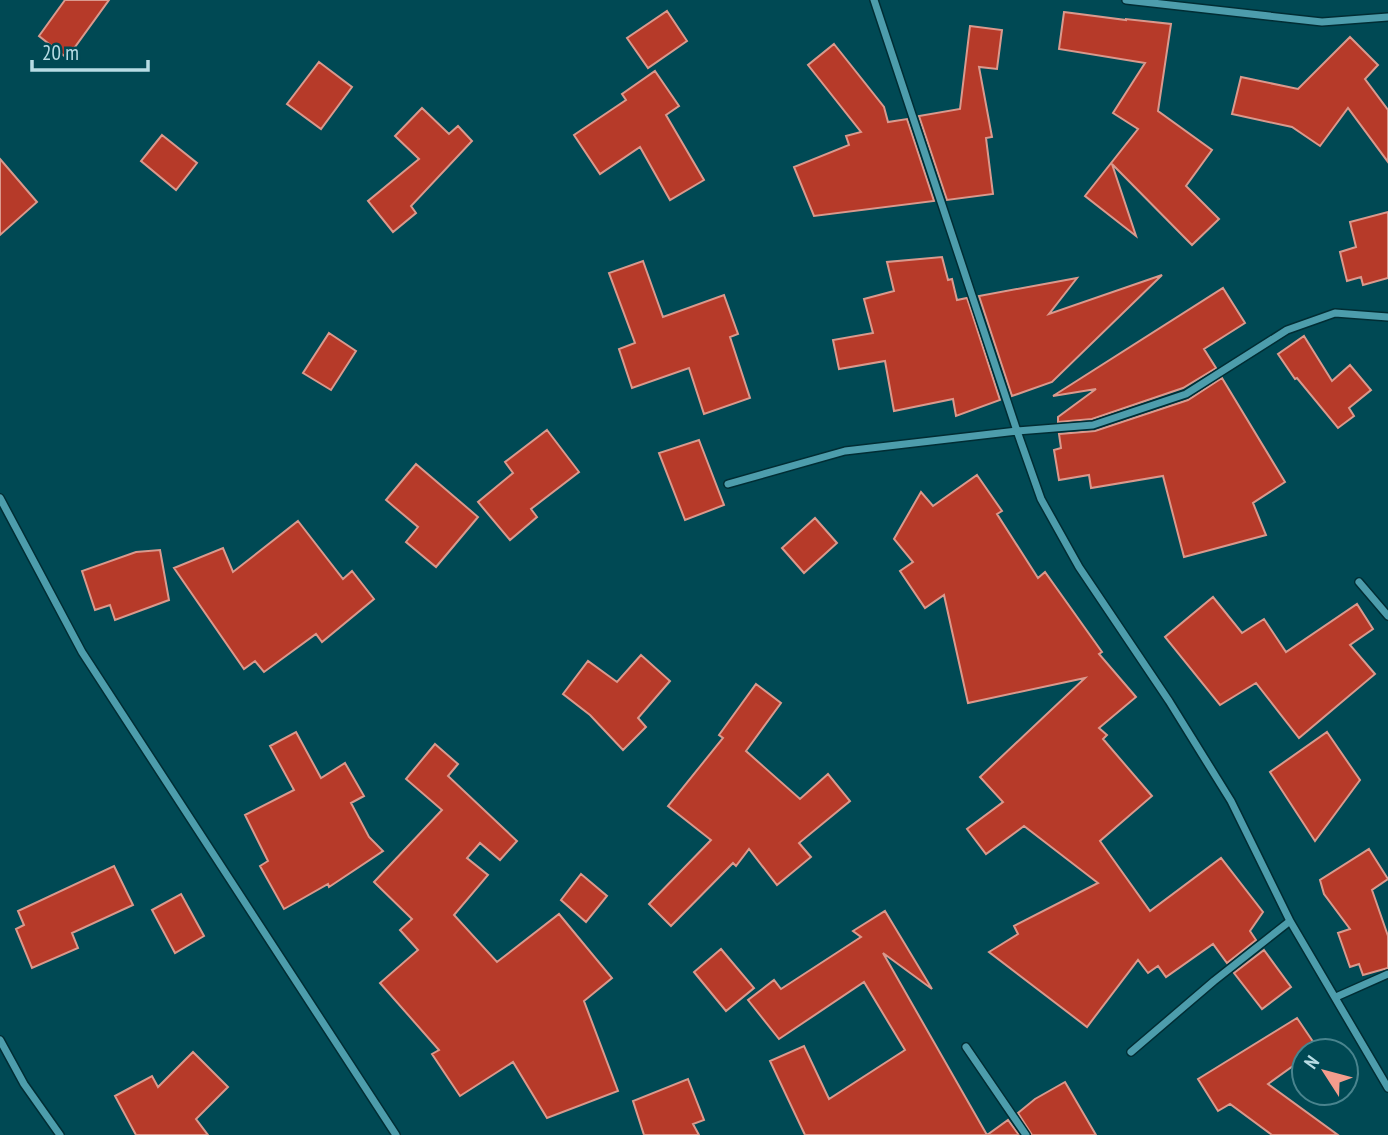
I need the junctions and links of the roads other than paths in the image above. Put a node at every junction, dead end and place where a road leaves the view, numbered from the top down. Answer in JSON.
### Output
{"nodes":[{"id":1,"x":874,"y":0,"type":"edge"},
{"id":2,"x":1126,"y":0,"type":"edge"},
{"id":3,"x":1388,"y":16,"type":"edge"},
{"id":4,"x":1388,"y":317,"type":"edge"},
{"id":5,"x":1017,"y":431,"type":"junction"},
{"id":6,"x":728,"y":484,"type":"dead end"},
{"id":7,"x":0,"y":498,"type":"edge"},
{"id":8,"x":1359,"y":582,"type":"dead end"},
{"id":9,"x":1388,"y":616,"type":"edge"},
{"id":10,"x":1290,"y":920,"type":"junction"},
{"id":11,"x":1388,"y":974,"type":"edge"},
{"id":12,"x":1336,"y":997,"type":"junction"},
{"id":13,"x":0,"y":1040,"type":"edge"},
{"id":14,"x":965,"y":1048,"type":"dead end"},
{"id":15,"x":1131,"y":1052,"type":"dead end"},
{"id":16,"x":1388,"y":1088,"type":"edge"},
{"id":17,"x":60,"y":1135,"type":"edge"},
{"id":18,"x":396,"y":1135,"type":"edge"},
{"id":19,"x":1026,"y":1135,"type":"edge"}],
"edges":[{"from":1,"to":5,"type":"street"},
{"from":2,"to":3,"type":"street"},
{"from":4,"to":5,"type":"street"},
{"from":5,"to":6,"type":"street"},
{"from":5,"to":10,"type":"street"},
{"from":7,"to":18,"type":"street"},
{"from":8,"to":9,"type":"street"},
{"from":10,"to":12,"type":"street"},
{"from":10,"to":15,"type":"street"},
{"from":11,"to":12,"type":"street"},
{"from":12,"to":16,"type":"street"},
{"from":13,"to":17,"type":"street"},
{"from":14,"to":19,"type":"street"}]}
